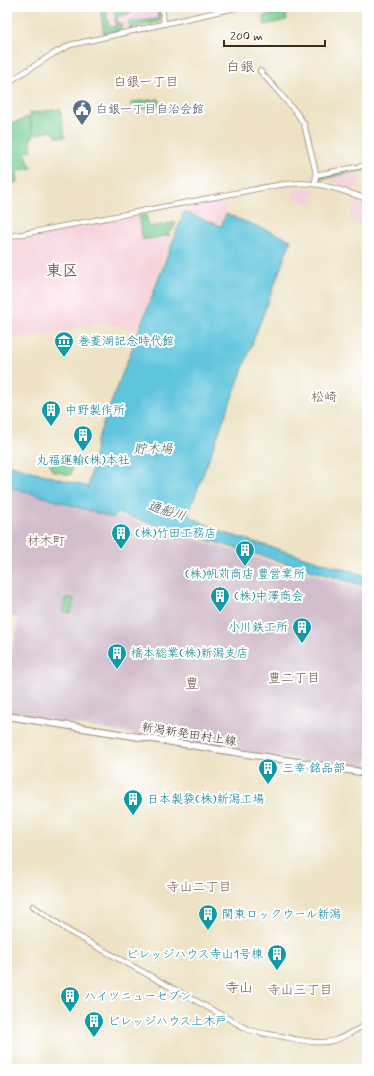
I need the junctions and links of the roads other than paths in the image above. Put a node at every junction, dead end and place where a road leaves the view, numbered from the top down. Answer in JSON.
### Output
{"nodes":[{"id":1,"x":162,"y":7,"type":"edge"},
{"id":2,"x":239,"y":7,"type":"edge"},
{"id":3,"x":164,"y":23,"type":"junction"},
{"id":4,"x":260,"y":71,"type":"dead end"},
{"id":5,"x":7,"y":83,"type":"edge"},
{"id":6,"x":367,"y":165,"type":"edge"},
{"id":7,"x":316,"y":175,"type":"junction"},
{"id":8,"x":314,"y":184,"type":"junction"},
{"id":9,"x":367,"y":199,"type":"edge"},
{"id":10,"x":7,"y":236,"type":"edge"},
{"id":11,"x":7,"y":716,"type":"edge"},
{"id":12,"x":367,"y":773,"type":"edge"},
{"id":13,"x":33,"y":906,"type":"dead end"},
{"id":14,"x":367,"y":1025,"type":"edge"},
{"id":15,"x":367,"y":1065,"type":"edge"},
{"id":16,"x":358,"y":1069,"type":"edge"}],
"edges":[{"from":1,"to":3,"type":"street"},
{"from":2,"to":3,"type":"street"},
{"from":3,"to":5,"type":"street"},
{"from":4,"to":7,"type":"street"},
{"from":6,"to":7,"type":"street"},
{"from":7,"to":8,"type":"street"},
{"from":8,"to":9,"type":"street"},
{"from":8,"to":10,"type":"street"},
{"from":11,"to":12,"type":"main road","name":"新潟新発田村上線"},
{"from":13,"to":14,"type":"street"},
{"from":15,"to":16,"type":"street"}]}
